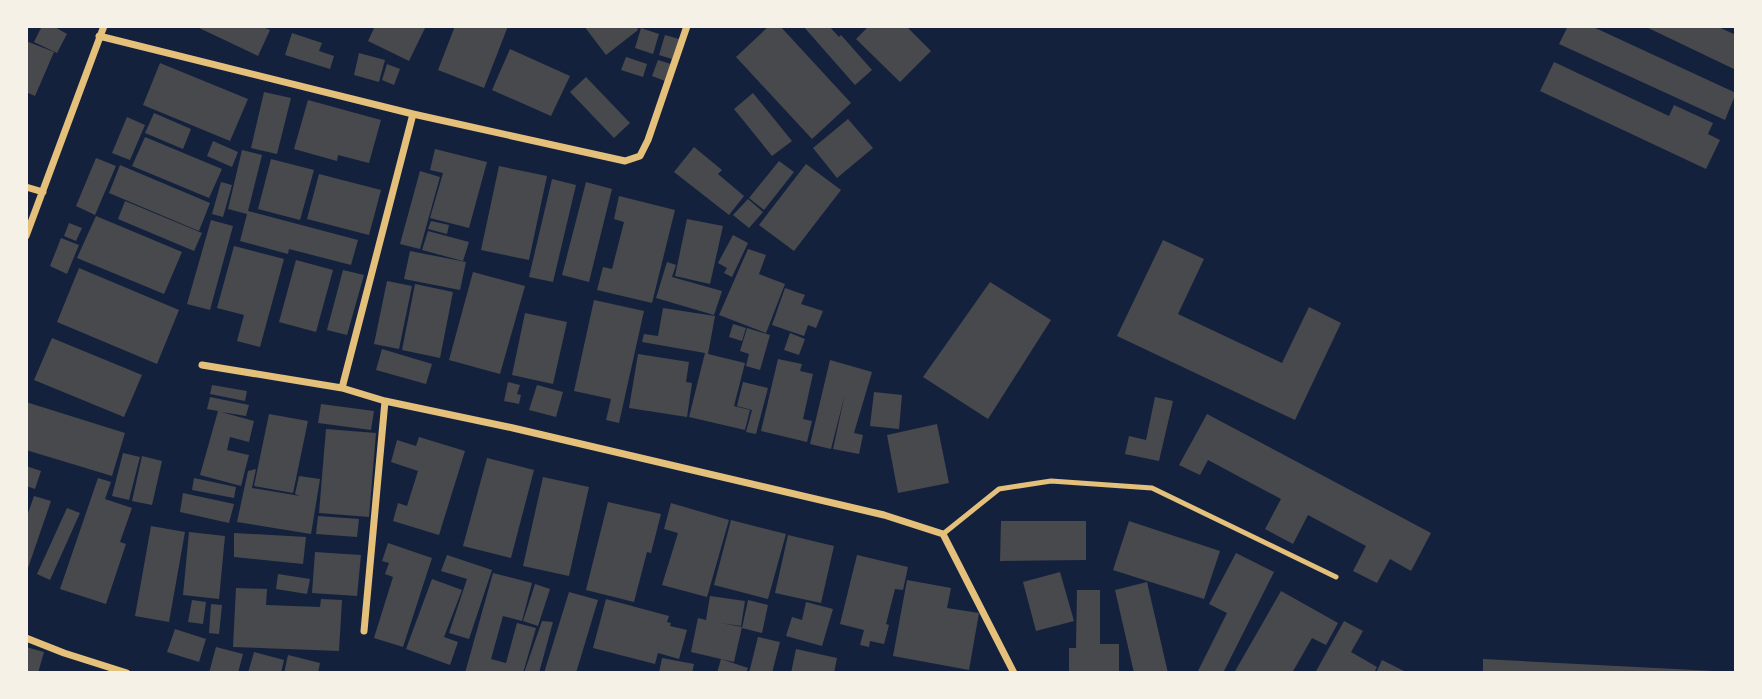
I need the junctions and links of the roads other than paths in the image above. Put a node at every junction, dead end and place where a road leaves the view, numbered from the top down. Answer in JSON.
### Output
{"nodes":[{"id":1,"x":104,"y":26,"type":"edge"},
{"id":2,"x":687,"y":26,"type":"edge"},
{"id":3,"x":99,"y":36,"type":"junction"},
{"id":4,"x":413,"y":114,"type":"junction"},
{"id":5,"x":26,"y":187,"type":"edge"},
{"id":6,"x":43,"y":192,"type":"junction"},
{"id":7,"x":26,"y":236,"type":"edge"},
{"id":8,"x":202,"y":365,"type":"dead end"},
{"id":9,"x":342,"y":388,"type":"junction"},
{"id":10,"x":385,"y":401,"type":"junction"},
{"id":11,"x":943,"y":534,"type":"junction"},
{"id":12,"x":1336,"y":576,"type":"dead end"},
{"id":13,"x":364,"y":631,"type":"dead end"},
{"id":14,"x":26,"y":638,"type":"edge"},
{"id":15,"x":127,"y":673,"type":"edge"},
{"id":16,"x":1014,"y":673,"type":"edge"}],
"edges":[{"from":1,"to":3,"type":"street"},
{"from":2,"to":4,"type":"street"},
{"from":3,"to":4,"type":"street"},
{"from":3,"to":6,"type":"street"},
{"from":4,"to":9,"type":"street"},
{"from":5,"to":6,"type":"street"},
{"from":6,"to":7,"type":"street"},
{"from":8,"to":9,"type":"street"},
{"from":9,"to":10,"type":"street"},
{"from":10,"to":11,"type":"street"},
{"from":10,"to":13,"type":"street"},
{"from":11,"to":12,"type":"lane"},
{"from":11,"to":16,"type":"street"},
{"from":14,"to":15,"type":"street"}]}
